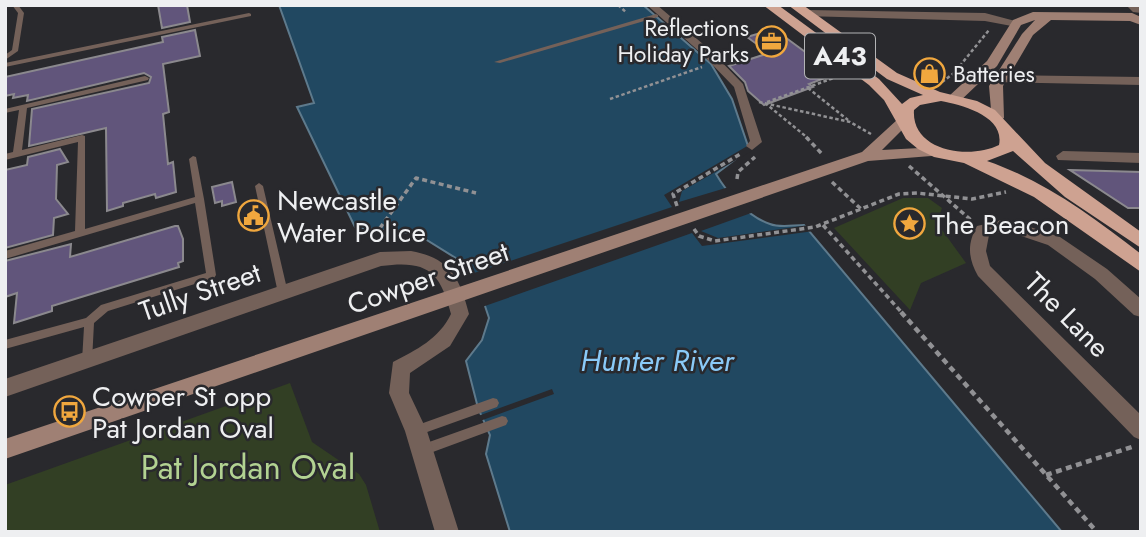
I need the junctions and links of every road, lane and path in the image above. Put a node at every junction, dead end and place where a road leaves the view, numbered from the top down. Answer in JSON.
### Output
{"nodes":[{"id":1,"x":15,"y":5,"type":"edge"},
{"id":2,"x":769,"y":5,"type":"edge"},
{"id":3,"x":794,"y":5,"type":"edge"},
{"id":4,"x":653,"y":11,"type":"edge"},
{"id":5,"x":937,"y":11,"type":"edge"},
{"id":6,"x":1137,"y":13,"type":"edge"},
{"id":7,"x":808,"y":14,"type":"junction"},
{"id":8,"x":249,"y":15,"type":"dead end"},
{"id":9,"x":1049,"y":16,"type":"junction"},
{"id":10,"x":1017,"y":23,"type":"junction"},
{"id":11,"x":992,"y":27,"type":"dead end"},
{"id":12,"x":5,"y":58,"type":"edge"},
{"id":13,"x":498,"y":62,"type":"dead end"},
{"id":14,"x":710,"y":64,"type":"dead end"},
{"id":15,"x":5,"y":65,"type":"edge"},
{"id":16,"x":845,"y":74,"type":"dead end"},
{"id":17,"x":145,"y":78,"type":"dead end"},
{"id":18,"x":1000,"y":79,"type":"junction"},
{"id":19,"x":1141,"y":81,"type":"edge"},
{"id":20,"x":807,"y":88,"type":"junction"},
{"id":21,"x":946,"y":89,"type":"junction"},
{"id":22,"x":610,"y":99,"type":"dead end"},
{"id":23,"x":765,"y":102,"type":"junction"},
{"id":24,"x":23,"y":107,"type":"junction"},
{"id":25,"x":5,"y":111,"type":"edge"},
{"id":26,"x":997,"y":118,"type":"junction"},
{"id":27,"x":903,"y":120,"type":"junction"},
{"id":28,"x":850,"y":122,"type":"junction"},
{"id":29,"x":874,"y":136,"type":"dead end"},
{"id":30,"x":1009,"y":137,"type":"junction"},
{"id":31,"x":754,"y":144,"type":"joint"},
{"id":32,"x":939,"y":152,"type":"junction"},
{"id":33,"x":17,"y":154,"type":"junction"},
{"id":34,"x":823,"y":155,"type":"dead end"},
{"id":35,"x":867,"y":156,"type":"junction"},
{"id":36,"x":1063,"y":156,"type":"dead end"},
{"id":37,"x":5,"y":158,"type":"edge"},
{"id":38,"x":958,"y":158,"type":"junction"},
{"id":39,"x":1141,"y":158,"type":"edge"},
{"id":40,"x":194,"y":159,"type":"dead end"},
{"id":41,"x":909,"y":167,"type":"dead end"},
{"id":42,"x":737,"y":179,"type":"dead end"},
{"id":43,"x":832,"y":182,"type":"dead end"},
{"id":44,"x":259,"y":186,"type":"dead end"},
{"id":45,"x":1013,"y":189,"type":"dead end"},
{"id":46,"x":476,"y":193,"type":"dead end"},
{"id":47,"x":942,"y":196,"type":"junction"},
{"id":48,"x":200,"y":199,"type":"junction"},
{"id":49,"x":861,"y":209,"type":"junction"},
{"id":50,"x":823,"y":225,"type":"junction"},
{"id":51,"x":815,"y":227,"type":"dead end"},
{"id":52,"x":380,"y":229,"type":"dead end"},
{"id":53,"x":983,"y":230,"type":"junction"},
{"id":54,"x":80,"y":234,"type":"junction"},
{"id":55,"x":1141,"y":241,"type":"edge"},
{"id":56,"x":5,"y":255,"type":"edge"},
{"id":57,"x":1141,"y":265,"type":"edge"},
{"id":58,"x":283,"y":293,"type":"junction"},
{"id":59,"x":1141,"y":310,"type":"edge"},
{"id":60,"x":89,"y":321,"type":"junction"},
{"id":61,"x":5,"y":345,"type":"edge"},
{"id":62,"x":87,"y":362,"type":"junction"},
{"id":63,"x":5,"y":388,"type":"edge"},
{"id":64,"x":493,"y":403,"type":"dead end"},
{"id":65,"x":502,"y":421,"type":"dead end"},
{"id":66,"x":1141,"y":430,"type":"edge"},
{"id":67,"x":416,"y":431,"type":"junction"},
{"id":68,"x":1141,"y":444,"type":"edge"},
{"id":69,"x":5,"y":449,"type":"edge"},
{"id":70,"x":422,"y":450,"type":"junction"},
{"id":71,"x":1046,"y":475,"type":"junction"},
{"id":72,"x":447,"y":532,"type":"edge"},
{"id":73,"x":1097,"y":532,"type":"edge"}],
"edges":[{"from":1,"to":12,"type":"lane"},
{"from":2,"to":27,"type":"highway","number":"A43"},
{"from":3,"to":7,"type":"highway","number":"A43"},
{"from":4,"to":13,"type":"lane"},
{"from":4,"to":31,"type":"street"},
{"from":5,"to":7,"type":"street"},
{"from":5,"to":10,"type":"street"},
{"from":6,"to":9,"type":"main road"},
{"from":7,"to":21,"type":"highway","number":"A43"},
{"from":8,"to":15,"type":"lane"},
{"from":9,"to":10,"type":"main road"},
{"from":9,"to":18,"type":"main road"},
{"from":10,"to":21,"type":"main road"},
{"from":11,"to":21,"type":"path"},
{"from":14,"to":22,"type":"path"},
{"from":16,"to":20,"type":"path"},
{"from":17,"to":24,"type":"lane"},
{"from":18,"to":19,"type":"street"},
{"from":18,"to":26,"type":"main road"},
{"from":20,"to":23,"type":"path"},
{"from":20,"to":28,"type":"path"},
{"from":21,"to":26,"type":"highway","number":"A43"},
{"from":21,"to":27,"type":"highway"},
{"from":23,"to":28,"type":"path"},
{"from":23,"to":34,"type":"path"},
{"from":24,"to":25,"type":"lane"},
{"from":24,"to":33,"type":"lane"},
{"from":26,"to":30,"type":"highway"},
{"from":27,"to":32,"type":"highway","number":"A43"},
{"from":27,"to":35,"type":"main road","name":"Cowper Street"},
{"from":28,"to":29,"type":"path"},
{"from":30,"to":38,"type":"highway","number":"A43"},
{"from":30,"to":55,"type":"highway"},
{"from":31,"to":42,"type":"path"},
{"from":32,"to":35,"type":"main road","name":"Cowper Street"},
{"from":32,"to":38,"type":"highway","number":"A43"},
{"from":33,"to":37,"type":"lane"},
{"from":33,"to":54,"type":"lane"},
{"from":35,"to":69,"type":"main road","name":"Cowper Street"},
{"from":36,"to":39,"type":"street"},
{"from":38,"to":57,"type":"highway","number":"A43"},
{"from":40,"to":48,"type":"lane"},
{"from":41,"to":47,"type":"path"},
{"from":43,"to":49,"type":"path"},
{"from":44,"to":58,"type":"lane"},
{"from":45,"to":47,"type":"path"},
{"from":46,"to":52,"type":"path"},
{"from":47,"to":49,"type":"path"},
{"from":47,"to":53,"type":"path"},
{"from":48,"to":54,"type":"lane"},
{"from":48,"to":60,"type":"lane"},
{"from":49,"to":50,"type":"path"},
{"from":50,"to":51,"type":"path"},
{"from":50,"to":71,"type":"path"},
{"from":53,"to":59,"type":"street"},
{"from":53,"to":66,"type":"street","name":"The Lane"},
{"from":54,"to":56,"type":"lane"},
{"from":58,"to":62,"type":"street","name":"Tully Street"},
{"from":58,"to":67,"type":"street","name":"Tully Street"},
{"from":60,"to":61,"type":"lane"},
{"from":60,"to":62,"type":"lane"},
{"from":62,"to":63,"type":"street","name":"Tully Street"},
{"from":64,"to":67,"type":"lane"},
{"from":65,"to":70,"type":"lane"},
{"from":67,"to":70,"type":"street","name":"Tully Street"},
{"from":68,"to":71,"type":"path"},
{"from":70,"to":72,"type":"street","name":"Tully Street"},
{"from":71,"to":73,"type":"path"}]}
